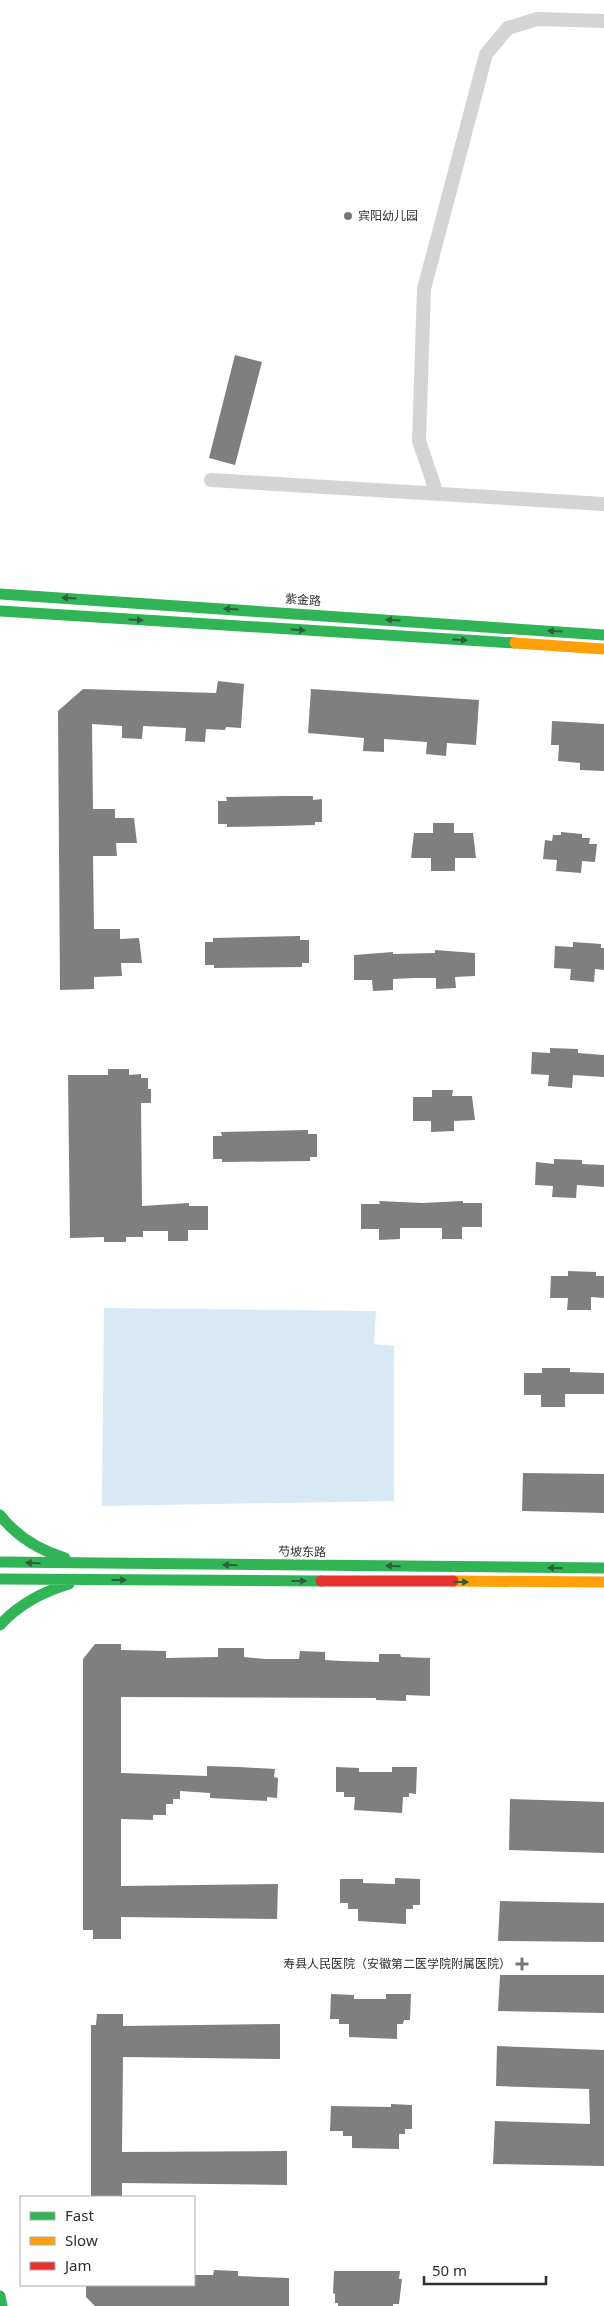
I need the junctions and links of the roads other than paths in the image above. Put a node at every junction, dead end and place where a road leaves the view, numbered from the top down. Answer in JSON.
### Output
{"nodes":[{"id":1,"x":604,"y":21,"type":"edge"},
{"id":2,"x":211,"y":480,"type":"dead end"},
{"id":3,"x":437,"y":494,"type":"junction"},
{"id":4,"x":604,"y":504,"type":"edge"},
{"id":5,"x":0,"y":594,"type":"edge"},
{"id":6,"x":0,"y":611,"type":"edge"},
{"id":7,"x":604,"y":635,"type":"edge"},
{"id":8,"x":604,"y":649,"type":"edge"},
{"id":9,"x":0,"y":1515,"type":"edge"},
{"id":10,"x":0,"y":1562,"type":"edge"},
{"id":11,"x":86,"y":1563,"type":"junction"},
{"id":12,"x":604,"y":1568,"type":"edge"},
{"id":13,"x":0,"y":1579,"type":"edge"},
{"id":14,"x":86,"y":1580,"type":"junction"},
{"id":15,"x":604,"y":1582,"type":"edge"},
{"id":16,"x":0,"y":1625,"type":"edge"},
{"id":17,"x":0,"y":2296,"type":"edge"},
{"id":18,"x":2,"y":2306,"type":"edge"}],
"edges":[{"from":1,"to":3,"type":"street"},
{"from":2,"to":3,"type":"street"},
{"from":3,"to":4,"type":"street"},
{"from":7,"to":5,"type":"street","name":"紫金路","one_way":true},
{"from":6,"to":8,"type":"street","one_way":true},
{"from":9,"to":11,"type":"street"},
{"from":11,"to":10,"type":"street","name":"芍坡东路","one_way":true},
{"from":12,"to":11,"type":"street","name":"芍坡东路","one_way":true},
{"from":13,"to":14,"type":"street"},
{"from":14,"to":15,"type":"street","one_way":true},
{"from":14,"to":16,"type":"street"},
{"from":17,"to":18,"type":"street"}]}
